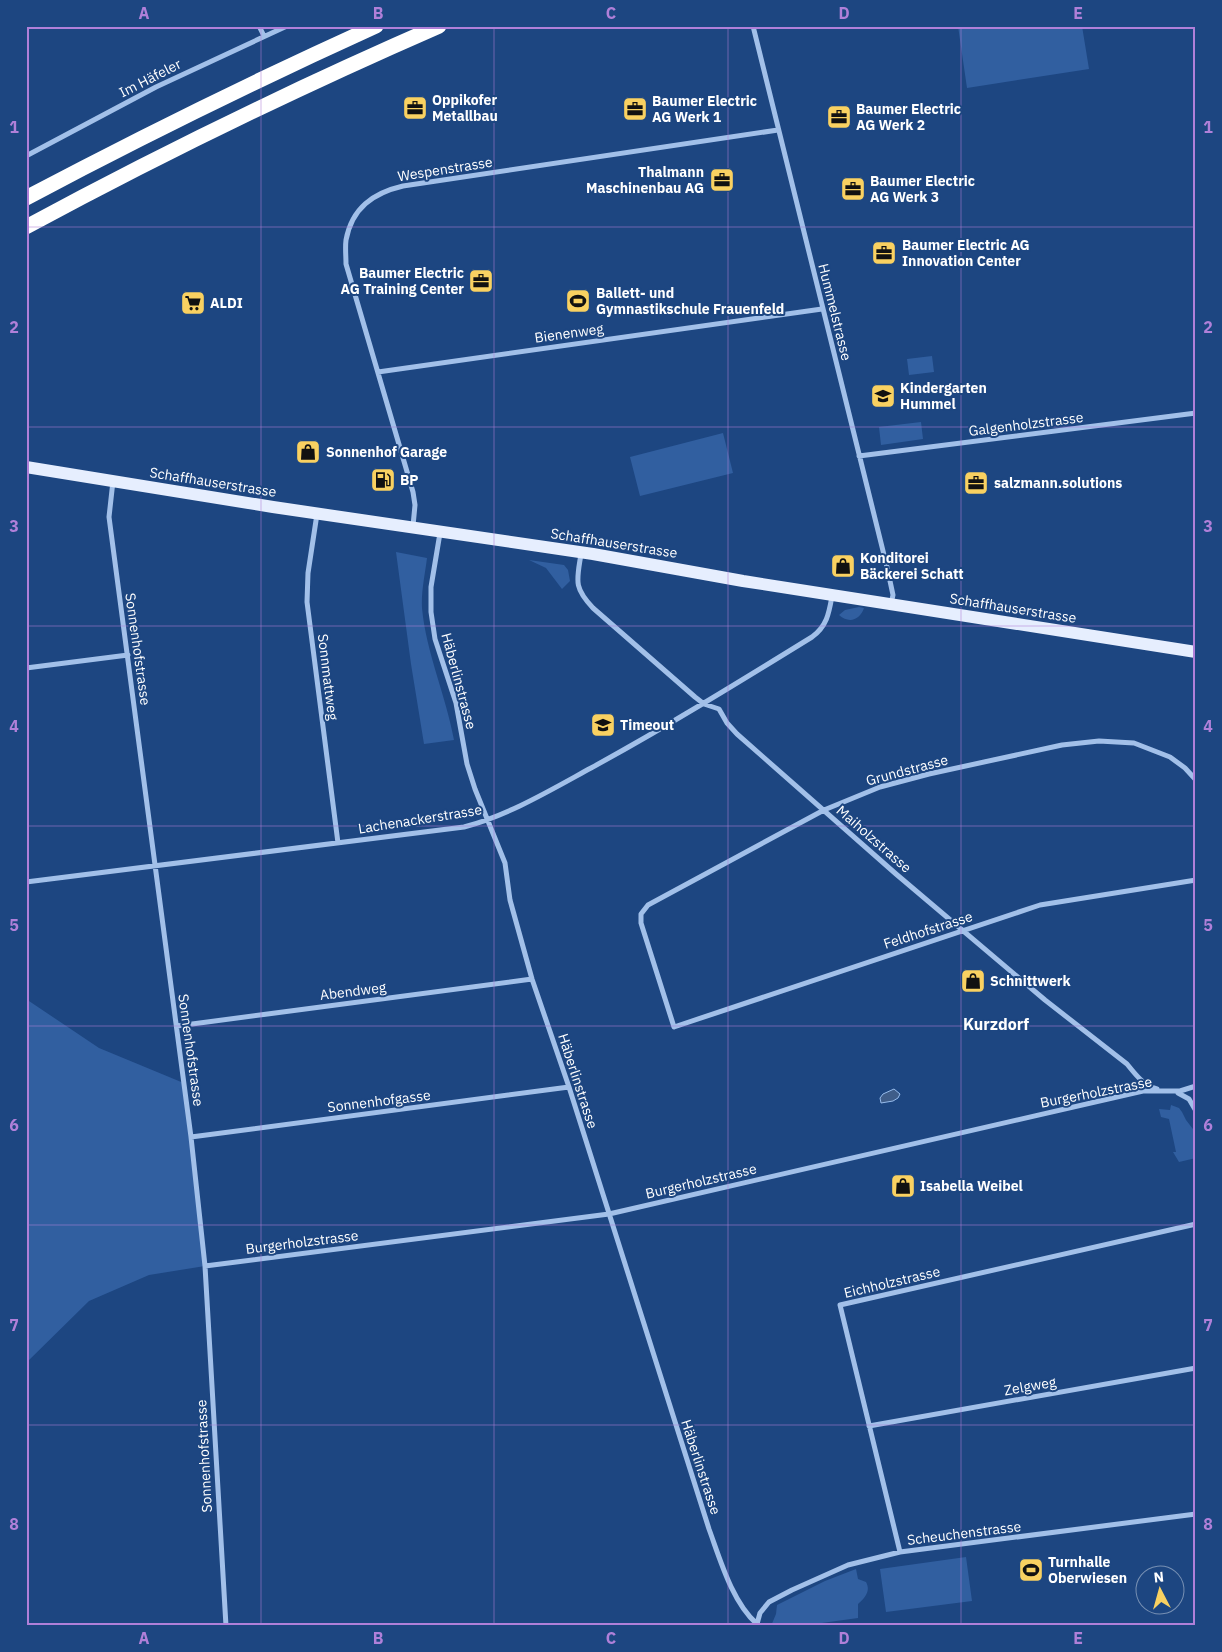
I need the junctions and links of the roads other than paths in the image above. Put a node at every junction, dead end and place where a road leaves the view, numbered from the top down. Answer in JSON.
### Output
{"nodes":[{"id":1,"x":259,"y":26,"type":"edge"},
{"id":2,"x":287,"y":26,"type":"edge"},
{"id":3,"x":376,"y":26,"type":"edge"},
{"id":4,"x":439,"y":26,"type":"edge"},
{"id":5,"x":753,"y":26,"type":"edge"},
{"id":6,"x":264,"y":36,"type":"junction"},
{"id":7,"x":778,"y":130,"type":"junction"},
{"id":8,"x":26,"y":156,"type":"edge"},
{"id":9,"x":26,"y":198,"type":"edge"},
{"id":10,"x":26,"y":227,"type":"edge"},
{"id":11,"x":822,"y":309,"type":"junction"},
{"id":12,"x":378,"y":372,"type":"junction"},
{"id":13,"x":1196,"y":413,"type":"edge"},
{"id":14,"x":859,"y":456,"type":"junction"},
{"id":15,"x":26,"y":467,"type":"edge"},
{"id":16,"x":113,"y":481,"type":"junction"},
{"id":17,"x":317,"y":513,"type":"junction"},
{"id":18,"x":413,"y":527,"type":"junction"},
{"id":19,"x":440,"y":530,"type":"junction"},
{"id":20,"x":582,"y":552,"type":"junction"},
{"id":21,"x":833,"y":595,"type":"junction"},
{"id":22,"x":891,"y":604,"type":"junction"},
{"id":23,"x":1196,"y":652,"type":"edge"},
{"id":24,"x":128,"y":655,"type":"junction"},
{"id":25,"x":26,"y":668,"type":"edge"},
{"id":26,"x":704,"y":704,"type":"junction"},
{"id":27,"x":1196,"y":780,"type":"edge"},
{"id":28,"x":824,"y":810,"type":"junction"},
{"id":29,"x":488,"y":821,"type":"junction"},
{"id":30,"x":338,"y":843,"type":"junction"},
{"id":31,"x":156,"y":867,"type":"junction"},
{"id":32,"x":1196,"y":880,"type":"edge"},
{"id":33,"x":26,"y":882,"type":"edge"},
{"id":34,"x":963,"y":930,"type":"junction"},
{"id":35,"x":532,"y":979,"type":"junction"},
{"id":36,"x":177,"y":1026,"type":"junction"},
{"id":37,"x":674,"y":1027,"type":"joint"},
{"id":38,"x":1196,"y":1086,"type":"edge"},
{"id":39,"x":569,"y":1087,"type":"junction"},
{"id":40,"x":1172,"y":1091,"type":"junction"},
{"id":41,"x":1196,"y":1111,"type":"edge"},
{"id":42,"x":192,"y":1137,"type":"junction"},
{"id":43,"x":609,"y":1214,"type":"junction"},
{"id":44,"x":1196,"y":1224,"type":"edge"},
{"id":45,"x":205,"y":1266,"type":"junction"},
{"id":46,"x":1196,"y":1368,"type":"edge"},
{"id":47,"x":869,"y":1426,"type":"junction"},
{"id":48,"x":1196,"y":1514,"type":"edge"},
{"id":49,"x":900,"y":1552,"type":"junction"},
{"id":50,"x":757,"y":1625,"type":"edge"},
{"id":51,"x":226,"y":1626,"type":"edge"}],
"edges":[{"from":1,"to":6,"type":"street"},
{"from":2,"to":6,"type":"street","name":"Im Häfeler"},
{"from":3,"to":9,"type":"highway"},
{"from":4,"to":10,"type":"highway"},
{"from":5,"to":7,"type":"street","name":"Hummelstrasse"},
{"from":6,"to":8,"type":"street","name":"Im Häfeler"},
{"from":7,"to":11,"type":"street","name":"Hummelstrasse"},
{"from":7,"to":12,"type":"street","name":"Wespenstrasse"},
{"from":11,"to":12,"type":"street","name":"Bienenweg"},
{"from":11,"to":14,"type":"street","name":"Hummelstrasse"},
{"from":12,"to":18,"type":"street","name":"Wespenstrasse"},
{"from":13,"to":14,"type":"street","name":"Galgenholzstrasse"},
{"from":14,"to":22,"type":"street","name":"Hummelstrasse"},
{"from":15,"to":16,"type":"main road","name":"Schaffhauserstrasse"},
{"from":16,"to":17,"type":"main road","name":"Schaffhauserstrasse"},
{"from":16,"to":24,"type":"street","name":"Sonnenhofstrasse"},
{"from":17,"to":18,"type":"main road","name":"Schaffhauserstrasse"},
{"from":17,"to":30,"type":"street","name":"Sonnmattweg"},
{"from":18,"to":19,"type":"main road","name":"Schaffhauserstrasse"},
{"from":19,"to":20,"type":"main road","name":"Schaffhauserstrasse"},
{"from":19,"to":29,"type":"street","name":"Häberlinstrasse"},
{"from":20,"to":21,"type":"main road","name":"Schaffhauserstrasse"},
{"from":20,"to":26,"type":"street","name":"Maiholzstrasse"},
{"from":21,"to":22,"type":"main road","name":"Schaffhauserstrasse"},
{"from":21,"to":26,"type":"street","name":"Lachenackerstrasse"},
{"from":22,"to":23,"type":"main road","name":"Schaffhauserstrasse"},
{"from":24,"to":25,"type":"street"},
{"from":24,"to":31,"type":"street","name":"Sonnenhofstrasse"},
{"from":26,"to":28,"type":"street","name":"Maiholzstrasse"},
{"from":26,"to":29,"type":"street","name":"Lachenackerstrasse"},
{"from":27,"to":28,"type":"street","name":"Grundstrasse"},
{"from":28,"to":34,"type":"street","name":"Maiholzstrasse"},
{"from":28,"to":37,"type":"street","name":"Grundstrasse"},
{"from":29,"to":30,"type":"street","name":"Lachenackerstrasse"},
{"from":29,"to":35,"type":"street","name":"Häberlinstrasse"},
{"from":30,"to":31,"type":"street","name":"Lachenackerstrasse"},
{"from":31,"to":33,"type":"street","name":"Lachenackerstrasse"},
{"from":31,"to":36,"type":"street","name":"Sonnenhofstrasse"},
{"from":32,"to":34,"type":"street","name":"Feldhofstrasse"},
{"from":34,"to":37,"type":"street","name":"Feldhofstrasse"},
{"from":34,"to":40,"type":"street","name":"Maiholzstrasse"},
{"from":35,"to":36,"type":"street","name":"Abendweg"},
{"from":35,"to":39,"type":"street","name":"Häberlinstrasse"},
{"from":36,"to":42,"type":"street","name":"Sonnenhofstrasse"},
{"from":38,"to":40,"type":"street","name":"Burgerholzstrasse"},
{"from":39,"to":42,"type":"street","name":"Sonnenhofgasse"},
{"from":39,"to":43,"type":"street","name":"Häberlinstrasse"},
{"from":40,"to":41,"type":"street","name":"Maiholzstrasse"},
{"from":40,"to":43,"type":"street","name":"Burgerholzstrasse"},
{"from":42,"to":45,"type":"street","name":"Sonnenhofstrasse"},
{"from":43,"to":45,"type":"street","name":"Burgerholzstrasse"},
{"from":43,"to":50,"type":"street","name":"Häberlinstrasse"},
{"from":44,"to":47,"type":"street","name":"Eichholzstrasse"},
{"from":45,"to":51,"type":"street","name":"Sonnenhofstrasse"},
{"from":46,"to":47,"type":"street","name":"Zelgweg"},
{"from":47,"to":49,"type":"street","name":"Eichholzstrasse"},
{"from":48,"to":49,"type":"street","name":"Scheuchenstrasse"},
{"from":49,"to":50,"type":"street","name":"Scheuchenstrasse"}]}
